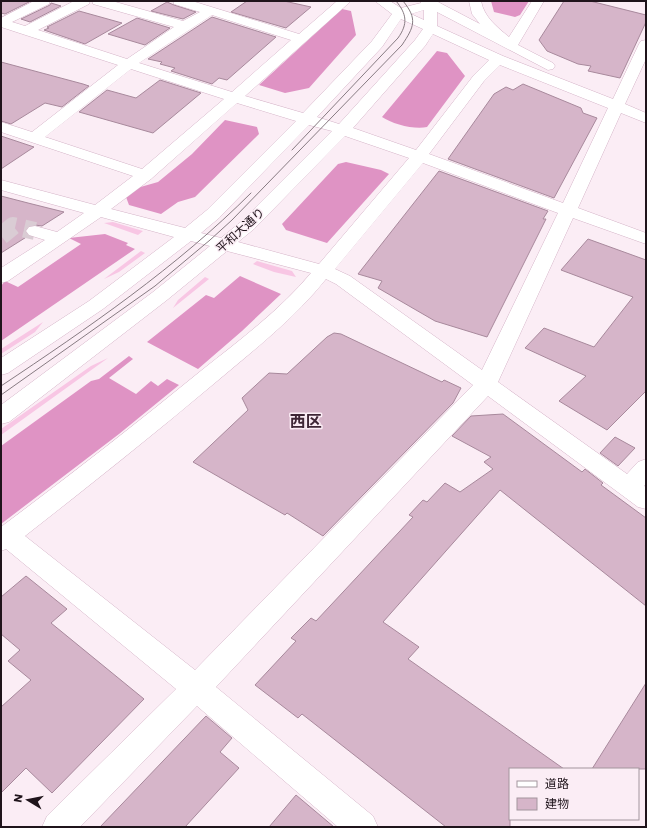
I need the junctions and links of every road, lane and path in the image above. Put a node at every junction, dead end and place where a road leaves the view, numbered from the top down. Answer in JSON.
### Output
{"nodes":[{"id":1,"x":44,"y":1,"type":"edge"},
{"id":2,"x":84,"y":1,"type":"edge"},
{"id":3,"x":98,"y":1,"type":"edge"},
{"id":4,"x":179,"y":1,"type":"edge"},
{"id":5,"x":345,"y":1,"type":"edge"},
{"id":6,"x":381,"y":1,"type":"edge"},
{"id":7,"x":475,"y":1,"type":"edge"},
{"id":8,"x":538,"y":1,"type":"edge"},
{"id":9,"x":430,"y":2,"type":"edge"},
{"id":10,"x":210,"y":11,"type":"junction"},
{"id":11,"x":399,"y":13,"type":"junction"},
{"id":12,"x":184,"y":26,"type":"junction"},
{"id":13,"x":14,"y":27,"type":"edge"},
{"id":14,"x":430,"y":28,"type":"junction"},
{"id":15,"x":1,"y":36,"type":"edge"},
{"id":16,"x":301,"y":40,"type":"junction"},
{"id":17,"x":646,"y":44,"type":"edge"},
{"id":18,"x":511,"y":45,"type":"junction"},
{"id":19,"x":498,"y":59,"type":"junction"},
{"id":20,"x":129,"y":64,"type":"junction"},
{"id":21,"x":235,"y":97,"type":"junction"},
{"id":22,"x":619,"y":101,"type":"junction"},
{"id":23,"x":646,"y":104,"type":"edge"},
{"id":24,"x":646,"y":118,"type":"edge"},
{"id":25,"x":306,"y":119,"type":"junction"},
{"id":26,"x":1,"y":127,"type":"edge"},
{"id":27,"x":343,"y":129,"type":"junction"},
{"id":28,"x":34,"y":138,"type":"junction"},
{"id":29,"x":419,"y":156,"type":"junction"},
{"id":30,"x":145,"y":175,"type":"junction"},
{"id":31,"x":1,"y":185,"type":"edge"},
{"id":32,"x":97,"y":210,"type":"junction"},
{"id":33,"x":568,"y":211,"type":"junction"},
{"id":34,"x":35,"y":232,"type":"tunnel mouth"},
{"id":35,"x":188,"y":235,"type":"junction"},
{"id":36,"x":59,"y":238,"type":"junction"},
{"id":37,"x":646,"y":239,"type":"edge"},
{"id":38,"x":226,"y":244,"type":"junction"},
{"id":39,"x":5,"y":270,"type":"edge"},
{"id":40,"x":324,"y":270,"type":"junction"},
{"id":41,"x":1,"y":368,"type":"edge"},
{"id":42,"x":486,"y":385,"type":"junction"},
{"id":43,"x":1,"y":416,"type":"edge"},
{"id":44,"x":646,"y":468,"type":"edge"},
{"id":45,"x":637,"y":494,"type":"edge"},
{"id":46,"x":4,"y":538,"type":"edge"},
{"id":47,"x":196,"y":688,"type":"junction"},
{"id":48,"x":58,"y":827,"type":"edge"},
{"id":49,"x":362,"y":827,"type":"edge"}],
"edges":[{"from":1,"to":13,"type":"street"},
{"from":2,"to":13,"type":"street"},
{"from":3,"to":12,"type":"street"},
{"from":4,"to":10,"type":"street"},
{"from":5,"to":16,"type":"street"},
{"from":6,"to":11,"type":"street"},
{"from":7,"to":18,"type":"street"},
{"from":8,"to":18,"type":"street"},
{"from":9,"to":11,"type":"street"},
{"from":9,"to":14,"type":"street"},
{"from":9,"to":18,"type":"street"},
{"from":10,"to":12,"type":"street"},
{"from":10,"to":16,"type":"street"},
{"from":11,"to":14,"type":"street"},
{"from":11,"to":25,"type":"street"},
{"from":12,"to":20,"type":"street"},
{"from":13,"to":15,"type":"street"},
{"from":13,"to":20,"type":"street"},
{"from":14,"to":19,"type":"street"},
{"from":14,"to":27,"type":"street","name":"平和大通り"},
{"from":16,"to":21,"type":"street"},
{"from":17,"to":22,"type":"street"},
{"from":18,"to":22,"type":"street"},
{"from":19,"to":22,"type":"street"},
{"from":19,"to":29,"type":"street"},
{"from":20,"to":21,"type":"street"},
{"from":20,"to":28,"type":"street"},
{"from":21,"to":25,"type":"street"},
{"from":21,"to":30,"type":"street"},
{"from":22,"to":23,"type":"street"},
{"from":22,"to":24,"type":"street"},
{"from":22,"to":33,"type":"street"},
{"from":25,"to":27,"type":"street"},
{"from":25,"to":35,"type":"street"},
{"from":26,"to":28,"type":"street"},
{"from":27,"to":29,"type":"street"},
{"from":27,"to":38,"type":"street","name":"平和大通り"},
{"from":28,"to":30,"type":"street"},
{"from":29,"to":33,"type":"street"},
{"from":29,"to":40,"type":"street"},
{"from":30,"to":32,"type":"street"},
{"from":31,"to":32,"type":"street"},
{"from":32,"to":35,"type":"street"},
{"from":32,"to":36,"type":"street"},
{"from":33,"to":37,"type":"street"},
{"from":33,"to":42,"type":"street"},
{"from":34,"to":36,"type":"street"},
{"from":35,"to":38,"type":"street"},
{"from":35,"to":41,"type":"street"},
{"from":36,"to":39,"type":"street"},
{"from":38,"to":40,"type":"street"},
{"from":38,"to":43,"type":"street","name":"平和大通り"},
{"from":40,"to":42,"type":"street"},
{"from":40,"to":46,"type":"street"},
{"from":42,"to":45,"type":"street"},
{"from":42,"to":47,"type":"street"},
{"from":44,"to":45,"type":"street"},
{"from":46,"to":47,"type":"street"},
{"from":47,"to":48,"type":"street"},
{"from":47,"to":49,"type":"street"}]}
